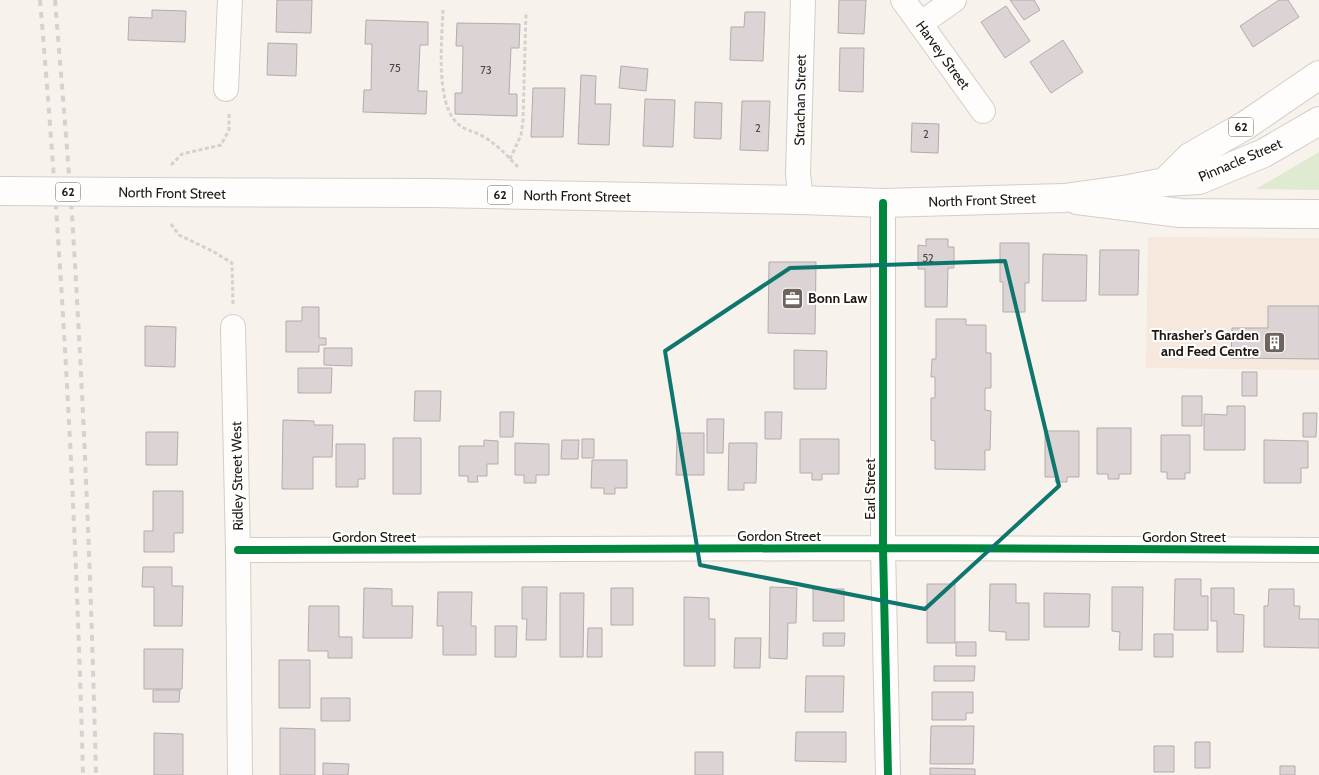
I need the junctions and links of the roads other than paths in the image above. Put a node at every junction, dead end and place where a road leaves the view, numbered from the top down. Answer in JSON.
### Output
{"nodes":[{"id":1,"x":230,"y":0,"type":"edge"},
{"id":2,"x":803,"y":0,"type":"edge"},
{"id":3,"x":903,"y":0,"type":"edge"},
{"id":4,"x":954,"y":0,"type":"edge"},
{"id":5,"x":920,"y":24,"type":"junction"},
{"id":6,"x":1319,"y":75,"type":"edge"},
{"id":7,"x":226,"y":89,"type":"road end"},
{"id":8,"x":982,"y":111,"type":"dead end"},
{"id":9,"x":1319,"y":122,"type":"edge"},
{"id":10,"x":1165,"y":182,"type":"junction"},
{"id":11,"x":0,"y":191,"type":"edge"},
{"id":12,"x":1064,"y":198,"type":"junction"},
{"id":13,"x":801,"y":200,"type":"junction"},
{"id":14,"x":882,"y":203,"type":"junction"},
{"id":15,"x":1319,"y":214,"type":"edge"},
{"id":16,"x":233,"y":328,"type":"road end"},
{"id":17,"x":882,"y":548,"type":"junction"},
{"id":18,"x":238,"y":550,"type":"junction"},
{"id":19,"x":1319,"y":550,"type":"edge"},
{"id":20,"x":240,"y":775,"type":"edge"},
{"id":21,"x":888,"y":775,"type":"edge"}],
"edges":[{"from":1,"to":7,"type":"street"},
{"from":2,"to":13,"type":"street","name":"Strachan Street"},
{"from":3,"to":5,"type":"street","name":"Harvey Street"},
{"from":4,"to":5,"type":"street"},
{"from":5,"to":8,"type":"street","name":"Harvey Street"},
{"from":6,"to":10,"type":"main road","name":"Pinnacle Street","number":"62"},
{"from":9,"to":10,"type":"main road","name":"Pinnacle Street","number":"62"},
{"from":10,"to":12,"type":"main road","name":"North Front Street","number":"62"},
{"from":11,"to":13,"type":"main road","name":"North Front Street","number":"62","bridge":true},
{"from":12,"to":14,"type":"main road","name":"North Front Street","number":"62"},
{"from":12,"to":15,"type":"main road","name":"North Front Street"},
{"from":13,"to":14,"type":"main road","name":"North Front Street","number":"62"},
{"from":14,"to":17,"type":"street","name":"Earl Street"},
{"from":16,"to":18,"type":"street","name":"Ridley Street West"},
{"from":17,"to":18,"type":"street","name":"Gordon Street"},
{"from":17,"to":19,"type":"street","name":"Gordon Street"},
{"from":17,"to":21,"type":"street","name":"Earl Street"},
{"from":18,"to":20,"type":"street","name":"Ridley Street West"}]}
